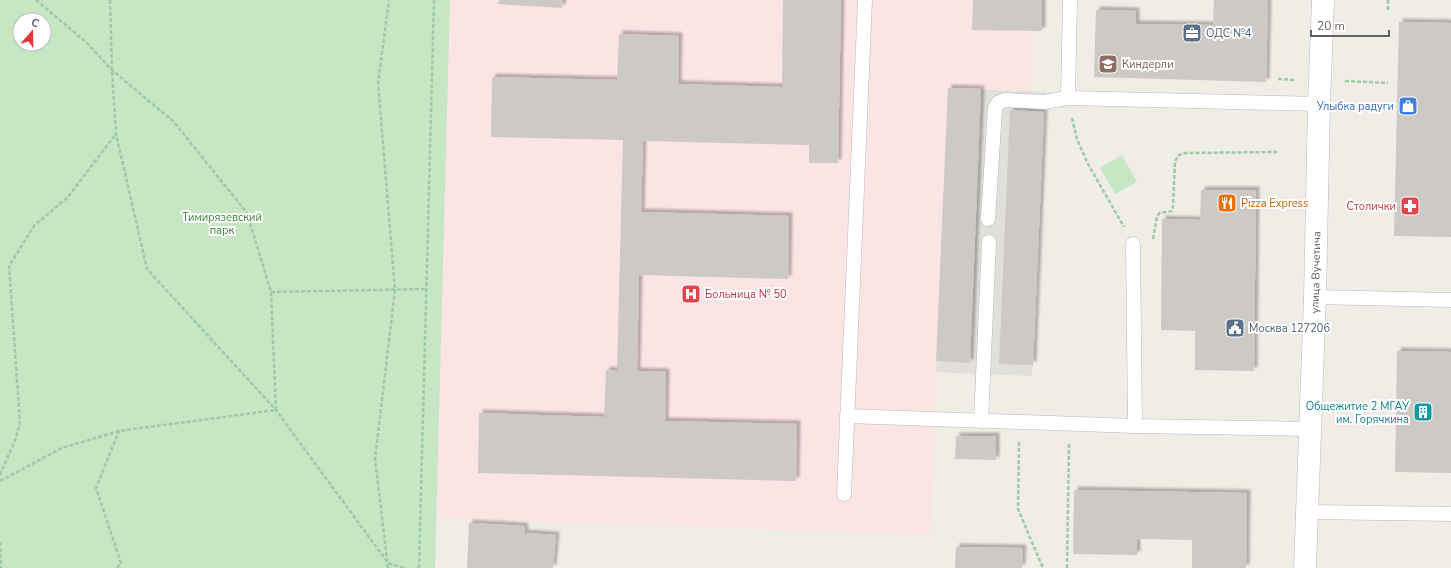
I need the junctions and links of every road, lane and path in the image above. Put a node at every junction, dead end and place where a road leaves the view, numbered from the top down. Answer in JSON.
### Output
{"nodes":[{"id":1,"x":36,"y":0,"type":"edge"},
{"id":2,"x":110,"y":0,"type":"edge"},
{"id":3,"x":388,"y":0,"type":"edge"},
{"id":4,"x":434,"y":0,"type":"edge"},
{"id":5,"x":865,"y":0,"type":"edge"},
{"id":6,"x":1070,"y":0,"type":"edge"},
{"id":7,"x":1323,"y":0,"type":"edge"},
{"id":8,"x":1388,"y":0,"type":"edge"},
{"id":9,"x":1388,"y":10,"type":"dead end"},
{"id":10,"x":112,"y":70,"type":"junction"},
{"id":11,"x":1278,"y":79,"type":"dead end"},
{"id":12,"x":1303,"y":80,"type":"dead end"},
{"id":13,"x":1345,"y":81,"type":"dead end"},
{"id":14,"x":1388,"y":83,"type":"dead end"},
{"id":15,"x":1068,"y":98,"type":"junction"},
{"id":16,"x":1319,"y":104,"type":"junction"},
{"id":17,"x":116,"y":134,"type":"junction"},
{"id":18,"x":1277,"y":152,"type":"dead end"},
{"id":19,"x":988,"y":219,"type":"dead end"},
{"id":20,"x":989,"y":242,"type":"dead end"},
{"id":21,"x":1133,"y":244,"type":"junction"},
{"id":22,"x":395,"y":290,"type":"junction"},
{"id":23,"x":426,"y":290,"type":"junction"},
{"id":24,"x":271,"y":292,"type":"junction"},
{"id":25,"x":1315,"y":297,"type":"junction"},
{"id":26,"x":1451,"y":300,"type":"edge"},
{"id":27,"x":276,"y":410,"type":"junction"},
{"id":28,"x":847,"y":416,"type":"junction"},
{"id":29,"x":981,"y":421,"type":"junction"},
{"id":30,"x":1019,"y":422,"type":"junction"},
{"id":31,"x":1069,"y":424,"type":"junction"},
{"id":32,"x":1135,"y":426,"type":"junction"},
{"id":33,"x":1310,"y":428,"type":"junction"},
{"id":34,"x":119,"y":431,"type":"junction"},
{"id":35,"x":0,"y":475,"type":"edge"},
{"id":36,"x":0,"y":481,"type":"edge"},
{"id":37,"x":844,"y":494,"type":"dead end"},
{"id":38,"x":1307,"y":512,"type":"junction"},
{"id":39,"x":1451,"y":514,"type":"edge"},
{"id":40,"x":0,"y":542,"type":"edge"},
{"id":41,"x":388,"y":563,"type":"junction"},
{"id":42,"x":2,"y":568,"type":"edge"},
{"id":43,"x":117,"y":568,"type":"edge"},
{"id":44,"x":388,"y":568,"type":"edge"},
{"id":45,"x":404,"y":568,"type":"edge"},
{"id":46,"x":419,"y":568,"type":"edge"},
{"id":47,"x":1043,"y":568,"type":"edge"},
{"id":48,"x":1067,"y":568,"type":"edge"},
{"id":49,"x":1305,"y":568,"type":"edge"}],
"edges":[{"from":1,"to":10,"type":"path"},
{"from":2,"to":10,"type":"path"},
{"from":3,"to":22,"type":"path"},
{"from":4,"to":23,"type":"path"},
{"from":5,"to":28,"type":"lane"},
{"from":6,"to":15,"type":"lane"},
{"from":7,"to":16,"type":"street","name":"улица Вучетича"},
{"from":8,"to":9,"type":"path"},
{"from":10,"to":17,"type":"path"},
{"from":10,"to":24,"type":"path"},
{"from":11,"to":12,"type":"path"},
{"from":13,"to":14,"type":"path"},
{"from":15,"to":16,"type":"lane"},
{"from":15,"to":19,"type":"lane"},
{"from":15,"to":21,"type":"path"},
{"from":16,"to":25,"type":"street","name":"улица Вучетича"},
{"from":17,"to":27,"type":"path"},
{"from":17,"to":35,"type":"path"},
{"from":18,"to":21,"type":"path"},
{"from":20,"to":29,"type":"lane"},
{"from":21,"to":32,"type":"lane"},
{"from":22,"to":23,"type":"path"},
{"from":22,"to":24,"type":"path"},
{"from":22,"to":41,"type":"path"},
{"from":23,"to":46,"type":"path"},
{"from":24,"to":27,"type":"path"},
{"from":25,"to":26,"type":"lane"},
{"from":25,"to":33,"type":"street","name":"улица Вучетича"},
{"from":27,"to":34,"type":"path"},
{"from":27,"to":41,"type":"path"},
{"from":28,"to":29,"type":"lane"},
{"from":28,"to":37,"type":"lane"},
{"from":29,"to":30,"type":"lane"},
{"from":30,"to":31,"type":"lane"},
{"from":30,"to":47,"type":"path"},
{"from":31,"to":32,"type":"lane"},
{"from":31,"to":48,"type":"path"},
{"from":32,"to":33,"type":"lane"},
{"from":33,"to":38,"type":"street","name":"улица Вучетича"},
{"from":34,"to":36,"type":"path"},
{"from":34,"to":43,"type":"path"},
{"from":38,"to":39,"type":"lane"},
{"from":38,"to":49,"type":"street","name":"улица Вучетича"},
{"from":40,"to":42,"type":"path"},
{"from":41,"to":44,"type":"path"},
{"from":41,"to":45,"type":"path"}]}
